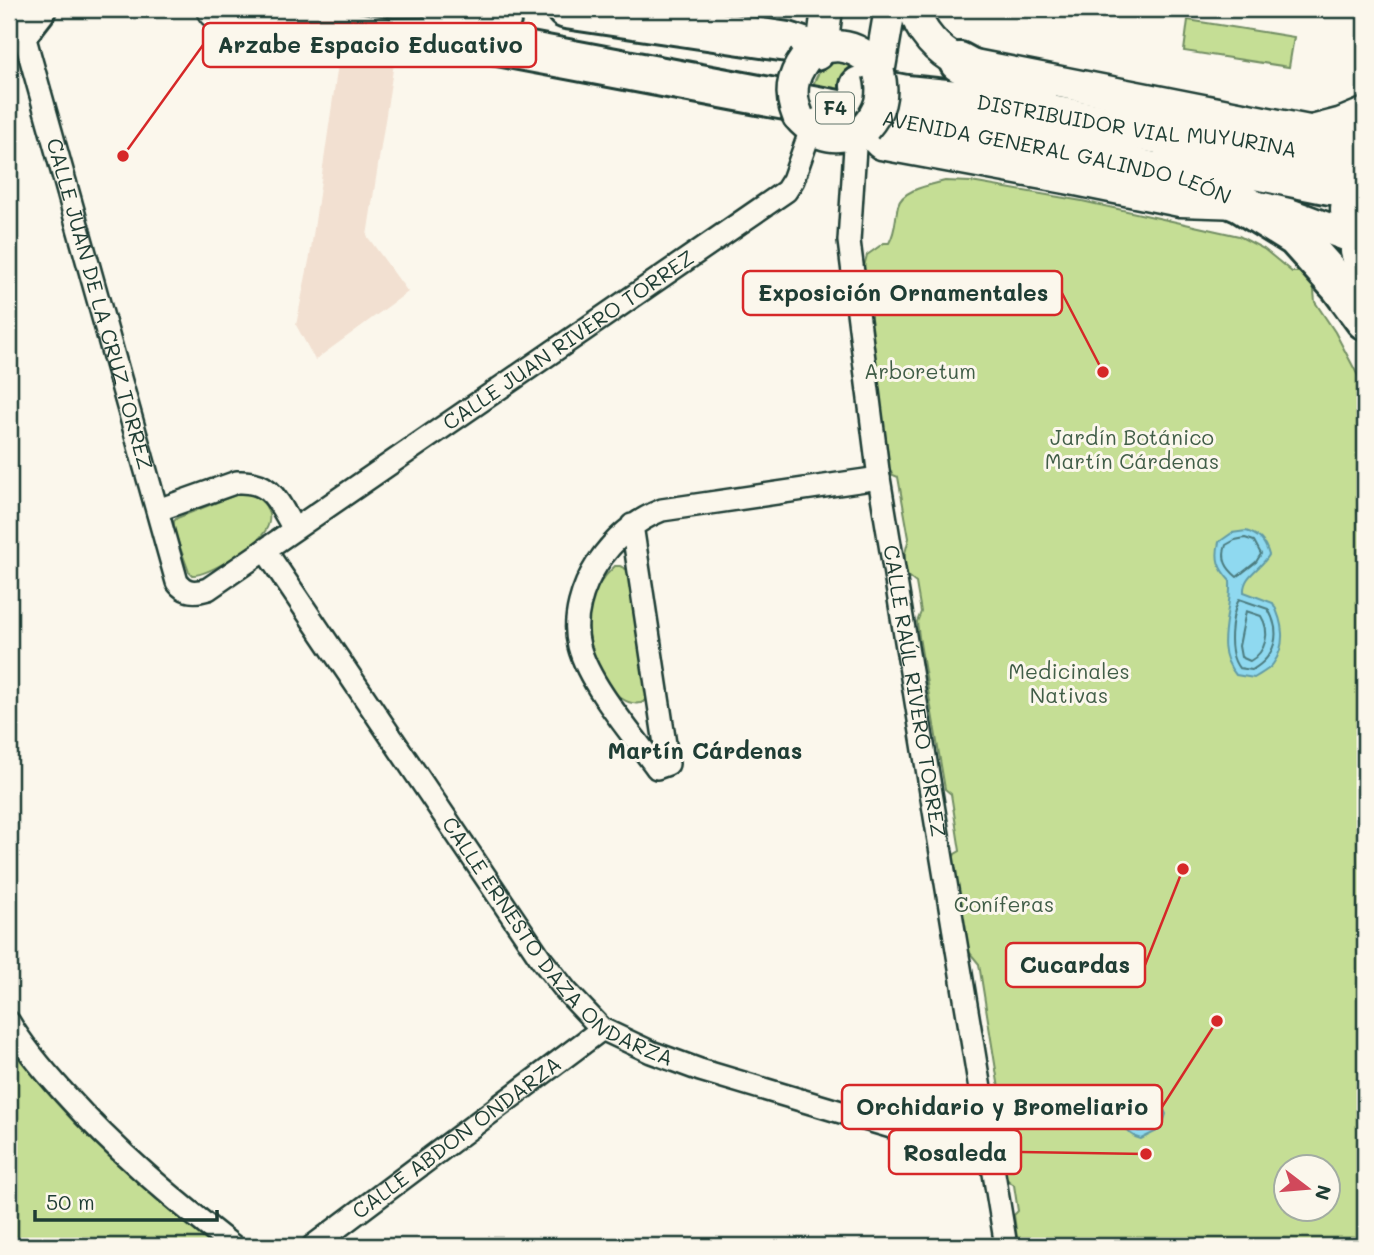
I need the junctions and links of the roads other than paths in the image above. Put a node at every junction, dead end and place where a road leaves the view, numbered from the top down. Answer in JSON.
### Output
{"nodes":[{"id":1,"x":217,"y":9,"type":"edge"},
{"id":2,"x":443,"y":9,"type":"edge"},
{"id":3,"x":566,"y":9,"type":"edge"},
{"id":4,"x":827,"y":9,"type":"edge"},
{"id":5,"x":849,"y":9,"type":"edge"},
{"id":6,"x":890,"y":9,"type":"edge"},
{"id":7,"x":915,"y":9,"type":"edge"},
{"id":8,"x":258,"y":13,"type":"edge"},
{"id":9,"x":25,"y":15,"type":"edge"},
{"id":10,"x":307,"y":16,"type":"edge"},
{"id":11,"x":391,"y":38,"type":"junction"},
{"id":12,"x":820,"y":51,"type":"junction"},
{"id":13,"x":959,"y":61,"type":"junction"},
{"id":14,"x":893,"y":84,"type":"junction"},
{"id":15,"x":1365,"y":116,"type":"edge"},
{"id":16,"x":806,"y":123,"type":"junction"},
{"id":17,"x":860,"y":130,"type":"junction"},
{"id":18,"x":1314,"y":132,"type":"junction"},
{"id":19,"x":1230,"y":138,"type":"junction"},
{"id":20,"x":1360,"y":164,"type":"edge"},
{"id":21,"x":1241,"y":203,"type":"junction"},
{"id":22,"x":1360,"y":253,"type":"edge"},
{"id":23,"x":1365,"y":320,"type":"edge"},
{"id":24,"x":879,"y":478,"type":"junction"},
{"id":25,"x":158,"y":510,"type":"junction"},
{"id":26,"x":632,"y":525,"type":"junction"},
{"id":27,"x":294,"y":529,"type":"junction"},
{"id":28,"x":265,"y":550,"type":"junction"},
{"id":29,"x":190,"y":592,"type":"joint"},
{"id":30,"x":9,"y":1022,"type":"edge"},
{"id":31,"x":602,"y":1029,"type":"junction"},
{"id":32,"x":986,"y":1134,"type":"junction"},
{"id":33,"x":233,"y":1246,"type":"edge"},
{"id":34,"x":313,"y":1246,"type":"edge"},
{"id":35,"x":1006,"y":1246,"type":"edge"}],
"edges":[{"from":1,"to":8,"type":"highway","name":"AVENIDA GENERAL GALINDO LEÓN","number":"F4"},
{"from":2,"to":14,"type":"highway","name":"AVENIDA GENERAL GALINDO LEÓN","number":"F4"},
{"from":3,"to":12,"type":"highway"},
{"from":4,"to":12,"type":"main road"},
{"from":5,"to":12,"type":"main road"},
{"from":6,"to":14,"type":"main road"},
{"from":7,"to":13,"type":"main road"},
{"from":8,"to":10,"type":"highway","name":"AVENIDA GENERAL GALINDO LEÓN","number":"F4"},
{"from":9,"to":25,"type":"street","name":"CALLE JUAN DE LA CRUZ TORREZ"},
{"from":10,"to":11,"type":"highway","name":"AVENIDA GENERAL GALINDO LEÓN","number":"F4"},
{"from":11,"to":16,"type":"highway"},
{"from":11,"to":21,"type":"highway","name":"AVENIDA GENERAL GALINDO LEÓN","number":"F4"},
{"from":12,"to":14,"type":"main road"},
{"from":12,"to":16,"type":"main road","bridge":true},
{"from":13,"to":18,"type":"main road"},
{"from":13,"to":19,"type":"highway"},
{"from":14,"to":17,"type":"main road","bridge":true},
{"from":14,"to":19,"type":"highway","name":"DISTRIBUIDOR VIAL MUYURINA","number":"F4"},
{"from":14,"to":20,"type":"highway"},
{"from":15,"to":18,"type":"main road"},
{"from":16,"to":17,"type":"main road"},
{"from":16,"to":27,"type":"street","name":"CALLE JUAN RIVERO TORREZ"},
{"from":17,"to":21,"type":"main road"},
{"from":17,"to":24,"type":"street","name":"CALLE RAÚL RIVERO TORREZ"},
{"from":18,"to":20,"type":"main road"},
{"from":19,"to":20,"type":"highway","name":"DISTRIBUIDOR VIAL MUYURINA","number":"F4"},
{"from":20,"to":22,"type":"main road"},
{"from":21,"to":22,"type":"main road","name":"AVENIDA GENERAL GALINDO LEÓN"},
{"from":21,"to":23,"type":"highway","number":"F4"},
{"from":24,"to":26,"type":"street"},
{"from":24,"to":32,"type":"street","name":"CALLE RAÚL RIVERO TORREZ"},
{"from":25,"to":27,"type":"street"},
{"from":25,"to":29,"type":"street","name":"CALLE JUAN DE LA CRUZ TORREZ"},
{"from":26,"to":26,"type":"street"},
{"from":27,"to":28,"type":"street","name":"CALLE JUAN RIVERO TORREZ"},
{"from":28,"to":29,"type":"street","name":"CALLE JUAN RIVERO TORREZ"},
{"from":28,"to":31,"type":"street","name":"CALLE ERNESTO DAZA ONDARZA"},
{"from":30,"to":33,"type":"street"},
{"from":31,"to":32,"type":"street","name":"CALLE ERNESTO DAZA ONDARZA"},
{"from":31,"to":34,"type":"street","name":"CALLE ABDON ONDARZA"},
{"from":32,"to":35,"type":"street","name":"CALLE RAÚL RIVERO TORREZ"}]}
